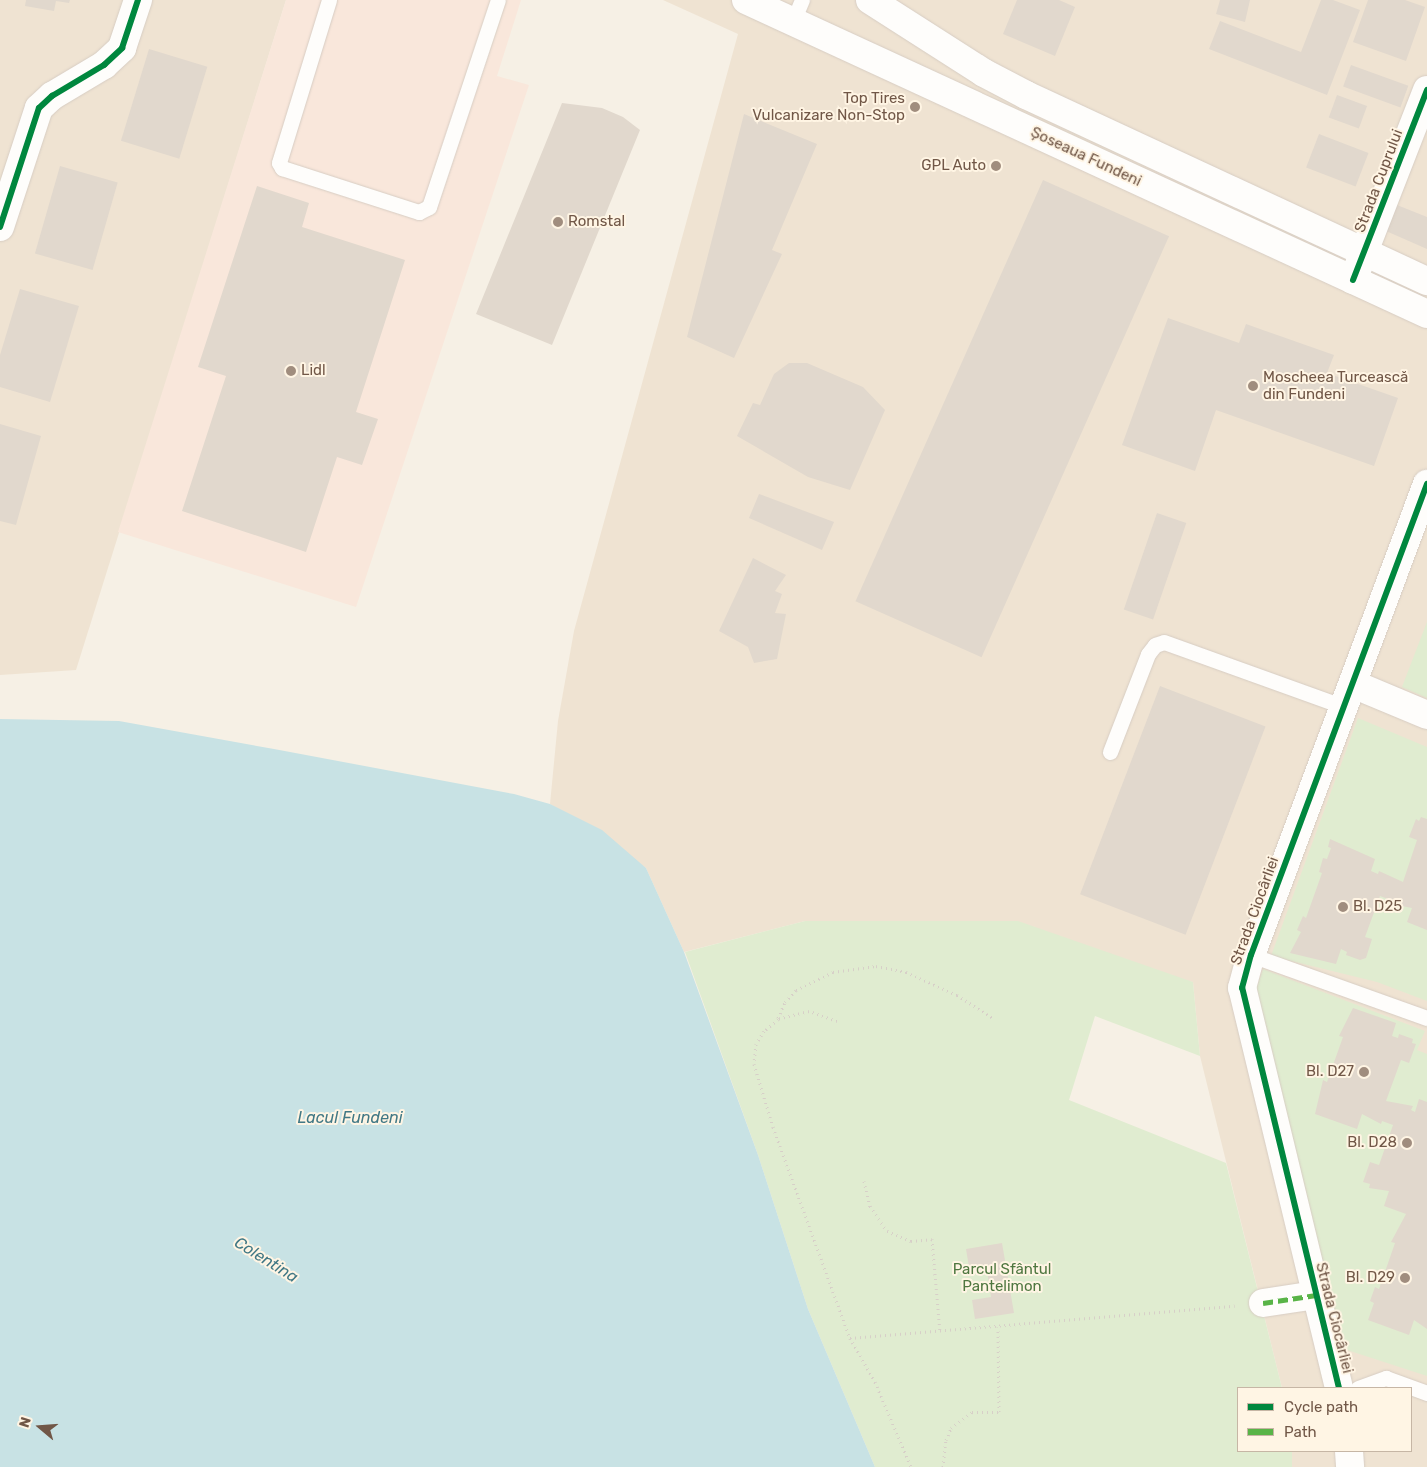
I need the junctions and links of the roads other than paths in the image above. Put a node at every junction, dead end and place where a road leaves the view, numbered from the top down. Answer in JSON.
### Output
{"nodes":[{"id":1,"x":138,"y":0,"type":"edge"},
{"id":2,"x":329,"y":0,"type":"edge"},
{"id":3,"x":498,"y":0,"type":"edge"},
{"id":4,"x":746,"y":0,"type":"edge"},
{"id":5,"x":870,"y":0,"type":"edge"},
{"id":6,"x":797,"y":11,"type":"edge"},
{"id":7,"x":1427,"y":90,"type":"edge"},
{"id":8,"x":0,"y":227,"type":"edge"},
{"id":9,"x":1365,"y":253,"type":"junction"},
{"id":10,"x":1353,"y":280,"type":"junction"},
{"id":11,"x":1427,"y":281,"type":"edge"},
{"id":12,"x":1427,"y":314,"type":"edge"},
{"id":13,"x":1427,"y":484,"type":"edge"},
{"id":14,"x":1349,"y":696,"type":"junction"},
{"id":15,"x":1427,"y":715,"type":"edge"},
{"id":16,"x":1110,"y":752,"type":"dead end"},
{"id":17,"x":1251,"y":955,"type":"junction"},
{"id":18,"x":1427,"y":1018,"type":"edge"},
{"id":19,"x":1316,"y":1295,"type":"junction"},
{"id":20,"x":1263,"y":1303,"type":"road end"},
{"id":21,"x":1339,"y":1387,"type":"edge"},
{"id":22,"x":1361,"y":1387,"type":"edge"},
{"id":23,"x":1427,"y":1392,"type":"edge"},
{"id":24,"x":1349,"y":1452,"type":"edge"},
{"id":25,"x":1350,"y":1467,"type":"edge"}],
"edges":[{"from":1,"to":8,"type":"street"},
{"from":2,"to":3,"type":"lane"},
{"from":4,"to":6,"type":"street","name":"Șoseaua Fundeni"},
{"from":5,"to":9,"type":"street","name":"Șoseaua Fundeni"},
{"from":6,"to":10,"type":"street","name":"Șoseaua Fundeni"},
{"from":7,"to":9,"type":"street","name":"Strada Cuprului"},
{"from":9,"to":10,"type":"street","name":"Strada Cuprului"},
{"from":9,"to":11,"type":"street","name":"Șoseaua Fundeni"},
{"from":10,"to":12,"type":"street","name":"Șoseaua Fundeni"},
{"from":13,"to":14,"type":"street","name":"Strada Ciocârliei"},
{"from":14,"to":15,"type":"street"},
{"from":14,"to":16,"type":"lane"},
{"from":14,"to":17,"type":"street","name":"Strada Ciocârliei"},
{"from":17,"to":18,"type":"lane"},
{"from":17,"to":19,"type":"street","name":"Strada Ciocârliei"},
{"from":19,"to":20,"type":"street"},
{"from":19,"to":21,"type":"street","name":"Strada Ciocârliei"},
{"from":22,"to":23,"type":"lane"},
{"from":24,"to":25,"type":"street"}]}
